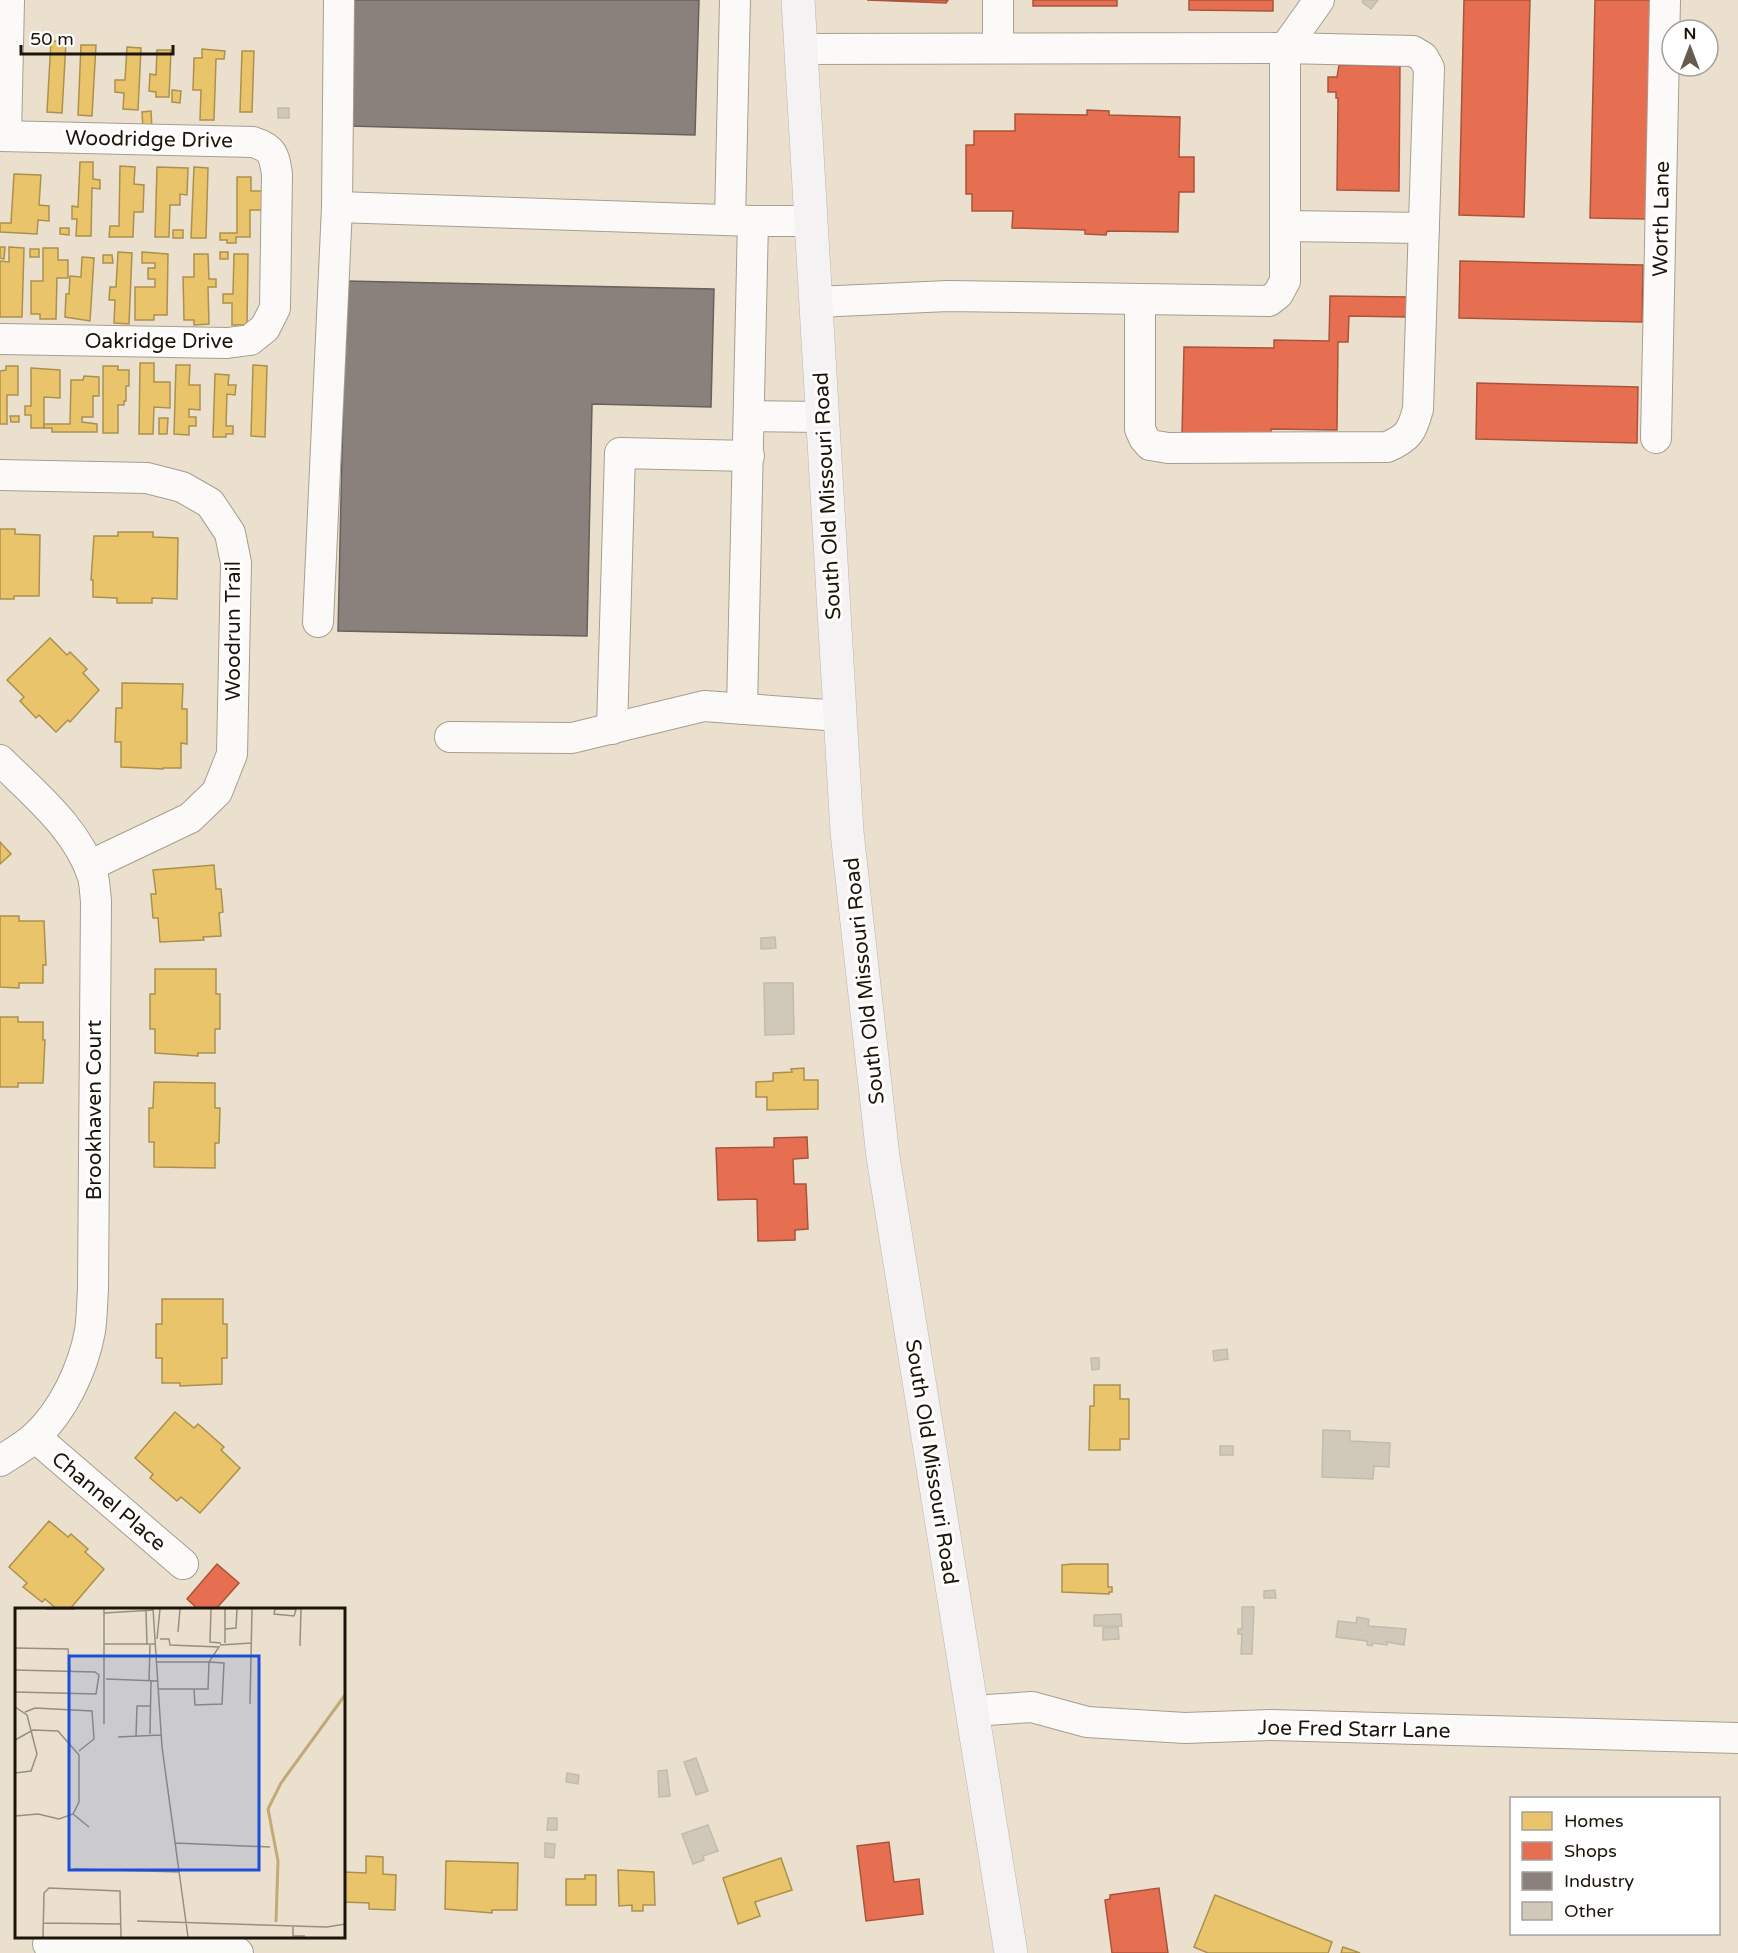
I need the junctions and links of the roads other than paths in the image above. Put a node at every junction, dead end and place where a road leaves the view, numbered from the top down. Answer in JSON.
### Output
{"nodes":[{"id":1,"x":9,"y":0,"type":"edge"},
{"id":2,"x":339,"y":0,"type":"edge"},
{"id":3,"x":735,"y":0,"type":"edge"},
{"id":4,"x":798,"y":0,"type":"edge"},
{"id":5,"x":998,"y":0,"type":"edge"},
{"id":6,"x":1319,"y":0,"type":"edge"},
{"id":7,"x":1665,"y":0,"type":"edge"},
{"id":8,"x":998,"y":48,"type":"junction"},
{"id":9,"x":1285,"y":48,"type":"junction"},
{"id":10,"x":801,"y":49,"type":"junction"},
{"id":11,"x":3,"y":136,"type":"edge"},
{"id":12,"x":277,"y":174,"type":"joint"},
{"id":13,"x":336,"y":207,"type":"junction"},
{"id":14,"x":741,"y":221,"type":"junction"},
{"id":15,"x":811,"y":221,"type":"junction"},
{"id":16,"x":1285,"y":226,"type":"junction"},
{"id":17,"x":1424,"y":228,"type":"junction"},
{"id":18,"x":1140,"y":299,"type":"junction"},
{"id":19,"x":816,"y":302,"type":"junction"},
{"id":20,"x":0,"y":339,"type":"edge"},
{"id":21,"x":749,"y":416,"type":"junction"},
{"id":22,"x":822,"y":417,"type":"junction"},
{"id":23,"x":1656,"y":438,"type":"dead end"},
{"id":24,"x":749,"y":456,"type":"junction"},
{"id":25,"x":0,"y":475,"type":"edge"},
{"id":26,"x":318,"y":622,"type":"dead end"},
{"id":27,"x":742,"y":709,"type":"junction"},
{"id":28,"x":840,"y":716,"type":"junction"},
{"id":29,"x":612,"y":729,"type":"junction"},
{"id":30,"x":450,"y":737,"type":"dead end"},
{"id":31,"x":0,"y":760,"type":"edge"},
{"id":32,"x":89,"y":866,"type":"junction"},
{"id":33,"x":35,"y":1437,"type":"junction"},
{"id":34,"x":0,"y":1461,"type":"edge"},
{"id":35,"x":183,"y":1564,"type":"dead end"},
{"id":36,"x":972,"y":1711,"type":"junction"},
{"id":37,"x":1738,"y":1738,"type":"edge"},
{"id":38,"x":48,"y":1944,"type":"dead end"},
{"id":39,"x":238,"y":1953,"type":"edge"},
{"id":40,"x":1011,"y":1953,"type":"edge"}],
"edges":[{"from":1,"to":11,"type":"street"},
{"from":2,"to":13,"type":"street"},
{"from":3,"to":14,"type":"street"},
{"from":4,"to":10,"type":"main road","name":"South Old Missouri Road"},
{"from":5,"to":8,"type":"street"},
{"from":6,"to":9,"type":"street"},
{"from":7,"to":23,"type":"street","name":"Worth Lane"},
{"from":8,"to":9,"type":"street"},
{"from":8,"to":10,"type":"street"},
{"from":9,"to":16,"type":"street"},
{"from":9,"to":17,"type":"street"},
{"from":10,"to":15,"type":"main road","name":"South Old Missouri Road"},
{"from":11,"to":12,"type":"street","name":"Woodridge Drive"},
{"from":12,"to":20,"type":"street","name":"Oakridge Drive"},
{"from":13,"to":14,"type":"street"},
{"from":13,"to":26,"type":"street"},
{"from":14,"to":15,"type":"street"},
{"from":14,"to":21,"type":"street"},
{"from":15,"to":19,"type":"main road","name":"South Old Missouri Road"},
{"from":16,"to":17,"type":"street"},
{"from":16,"to":18,"type":"street"},
{"from":17,"to":18,"type":"street"},
{"from":18,"to":19,"type":"street"},
{"from":19,"to":22,"type":"main road","name":"South Old Missouri Road"},
{"from":21,"to":22,"type":"street"},
{"from":21,"to":24,"type":"street"},
{"from":22,"to":28,"type":"main road","name":"South Old Missouri Road"},
{"from":24,"to":27,"type":"street"},
{"from":24,"to":29,"type":"street"},
{"from":25,"to":32,"type":"street","name":"Woodrun Trail"},
{"from":27,"to":28,"type":"street"},
{"from":27,"to":29,"type":"street"},
{"from":28,"to":36,"type":"main road","name":"South Old Missouri Road"},
{"from":29,"to":30,"type":"street"},
{"from":31,"to":32,"type":"street","name":"Brookhaven Court"},
{"from":32,"to":33,"type":"street","name":"Brookhaven Court"},
{"from":33,"to":34,"type":"street","name":"Brookhaven Court"},
{"from":33,"to":35,"type":"street","name":"Channel Place"},
{"from":36,"to":37,"type":"street","name":"Joe Fred Starr Lane"},
{"from":36,"to":40,"type":"main road","name":"South Old Missouri Road"},
{"from":38,"to":39,"type":"street"}]}
